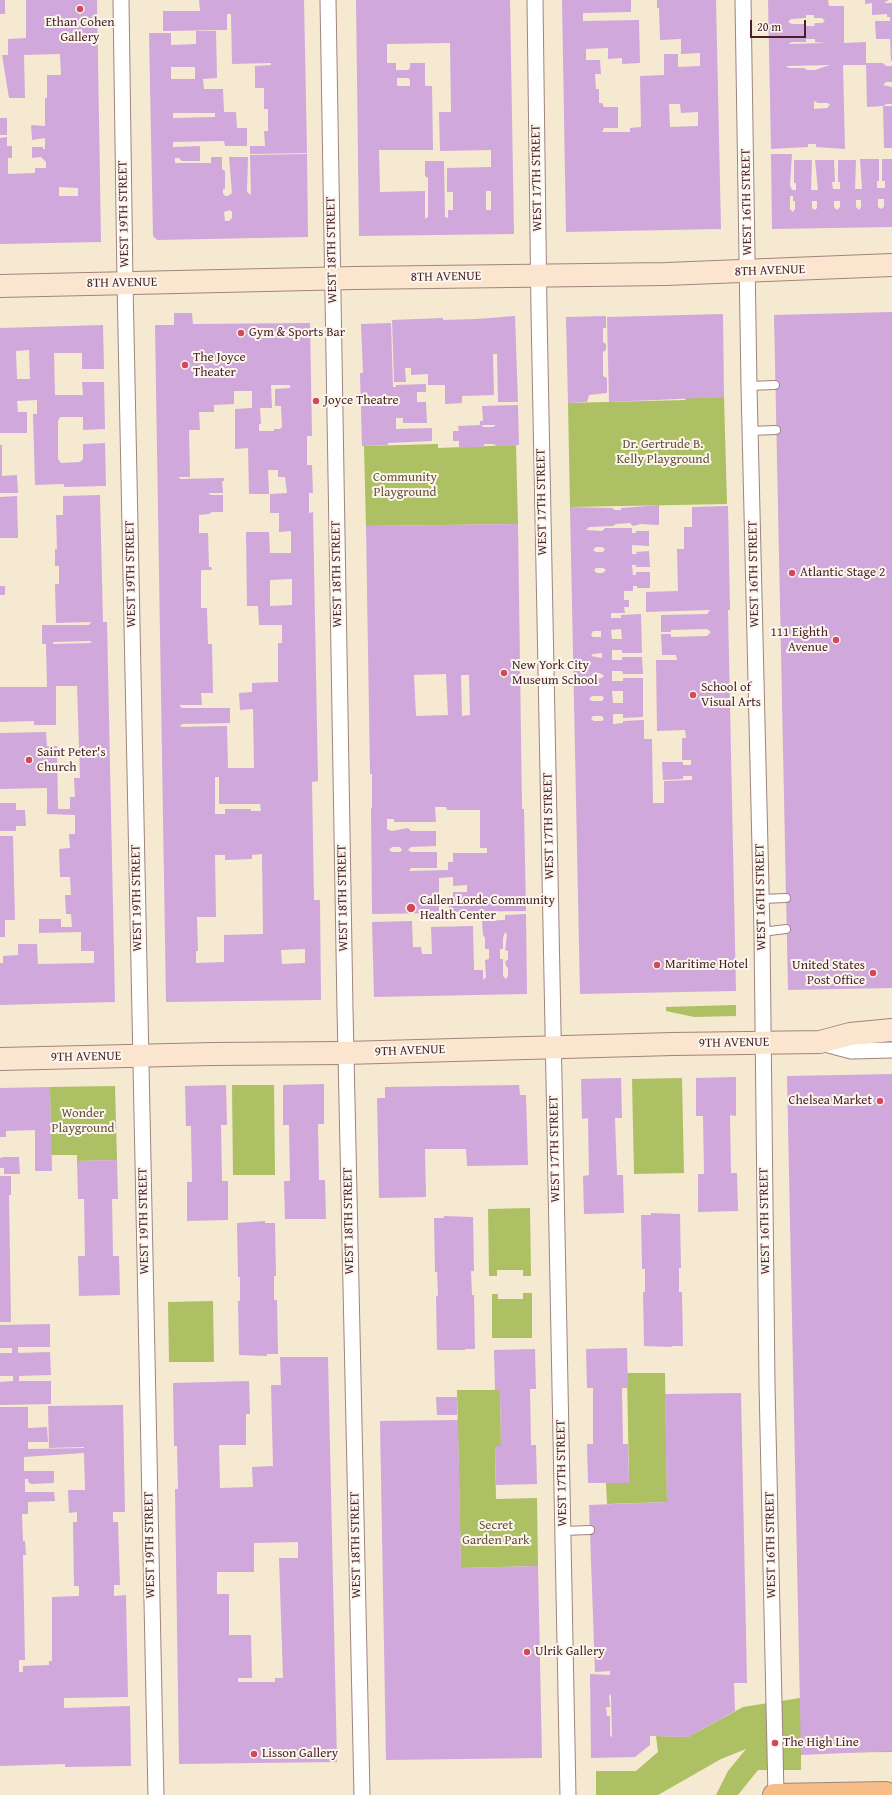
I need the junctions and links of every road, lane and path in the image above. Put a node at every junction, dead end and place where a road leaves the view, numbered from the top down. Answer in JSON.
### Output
{"nodes":[{"id":1,"x":121,"y":0,"type":"edge"},
{"id":2,"x":328,"y":0,"type":"edge"},
{"id":3,"x":534,"y":0,"type":"edge"},
{"id":4,"x":743,"y":0,"type":"edge"},
{"id":5,"x":892,"y":265,"type":"edge"},
{"id":6,"x":748,"y":272,"type":"junction"},
{"id":7,"x":538,"y":276,"type":"junction"},
{"id":8,"x":332,"y":279,"type":"junction"},
{"id":9,"x":125,"y":283,"type":"junction"},
{"id":10,"x":0,"y":286,"type":"edge"},
{"id":11,"x":776,"y":385,"type":"dead end"},
{"id":12,"x":749,"y":386,"type":"junction"},
{"id":13,"x":776,"y":430,"type":"dead end"},
{"id":14,"x":750,"y":431,"type":"junction"},
{"id":15,"x":786,"y":898,"type":"dead end"},
{"id":16,"x":761,"y":899,"type":"junction"},
{"id":17,"x":786,"y":930,"type":"dead end"},
{"id":18,"x":762,"y":932,"type":"junction"},
{"id":19,"x":892,"y":1030,"type":"edge"},
{"id":20,"x":820,"y":1042,"type":"junction"},
{"id":21,"x":763,"y":1043,"type":"junction"},
{"id":22,"x":553,"y":1046,"type":"junction"},
{"id":23,"x":892,"y":1050,"type":"edge"},
{"id":24,"x":346,"y":1053,"type":"junction"},
{"id":25,"x":141,"y":1056,"type":"junction"},
{"id":26,"x":0,"y":1059,"type":"edge"},
{"id":27,"x":590,"y":1530,"type":"dead end"},
{"id":28,"x":563,"y":1531,"type":"junction"},
{"id":29,"x":886,"y":1793,"type":"dead end"},
{"id":30,"x":156,"y":1795,"type":"edge"},
{"id":31,"x":362,"y":1795,"type":"edge"},
{"id":32,"x":568,"y":1795,"type":"edge"},
{"id":33,"x":775,"y":1795,"type":"edge"}],
"edges":[{"from":1,"to":9,"type":"street","name":"WEST 19TH STREET"},
{"from":2,"to":8,"type":"street","name":"WEST 18TH STREET"},
{"from":3,"to":7,"type":"street","name":"WEST 17TH STREET"},
{"from":4,"to":6,"type":"street","name":"WEST 16TH STREET"},
{"from":5,"to":6,"type":"main road","name":"8TH AVENUE"},
{"from":6,"to":7,"type":"main road","name":"8TH AVENUE"},
{"from":6,"to":12,"type":"street","name":"WEST 16TH STREET"},
{"from":7,"to":8,"type":"main road","name":"8TH AVENUE"},
{"from":7,"to":22,"type":"street","name":"WEST 17TH STREET"},
{"from":8,"to":9,"type":"main road","name":"8TH AVENUE"},
{"from":8,"to":24,"type":"street","name":"WEST 18TH STREET"},
{"from":9,"to":10,"type":"main road","name":"8TH AVENUE"},
{"from":9,"to":25,"type":"street","name":"WEST 19TH STREET"},
{"from":11,"to":12,"type":"lane"},
{"from":12,"to":14,"type":"street","name":"WEST 16TH STREET"},
{"from":13,"to":14,"type":"lane"},
{"from":14,"to":16,"type":"street","name":"WEST 16TH STREET"},
{"from":15,"to":16,"type":"lane"},
{"from":16,"to":18,"type":"street","name":"WEST 16TH STREET"},
{"from":17,"to":18,"type":"lane"},
{"from":18,"to":21,"type":"street","name":"WEST 16TH STREET"},
{"from":19,"to":20,"type":"main road","name":"9TH AVENUE"},
{"from":20,"to":21,"type":"main road","name":"9TH AVENUE"},
{"from":20,"to":23,"type":"street","name":"9TH AVENUE"},
{"from":21,"to":22,"type":"main road","name":"9TH AVENUE"},
{"from":21,"to":33,"type":"street","name":"WEST 16TH STREET"},
{"from":22,"to":24,"type":"main road","name":"9TH AVENUE"},
{"from":22,"to":28,"type":"street","name":"WEST 17TH STREET"},
{"from":24,"to":25,"type":"main road","name":"9TH AVENUE"},
{"from":24,"to":31,"type":"street","name":"WEST 18TH STREET"},
{"from":25,"to":26,"type":"main road","name":"9TH AVENUE"},
{"from":25,"to":30,"type":"street","name":"WEST 19TH STREET"},
{"from":27,"to":28,"type":"lane"},
{"from":28,"to":32,"type":"street","name":"WEST 17TH STREET"},
{"from":29,"to":33,"type":"main road"}]}
